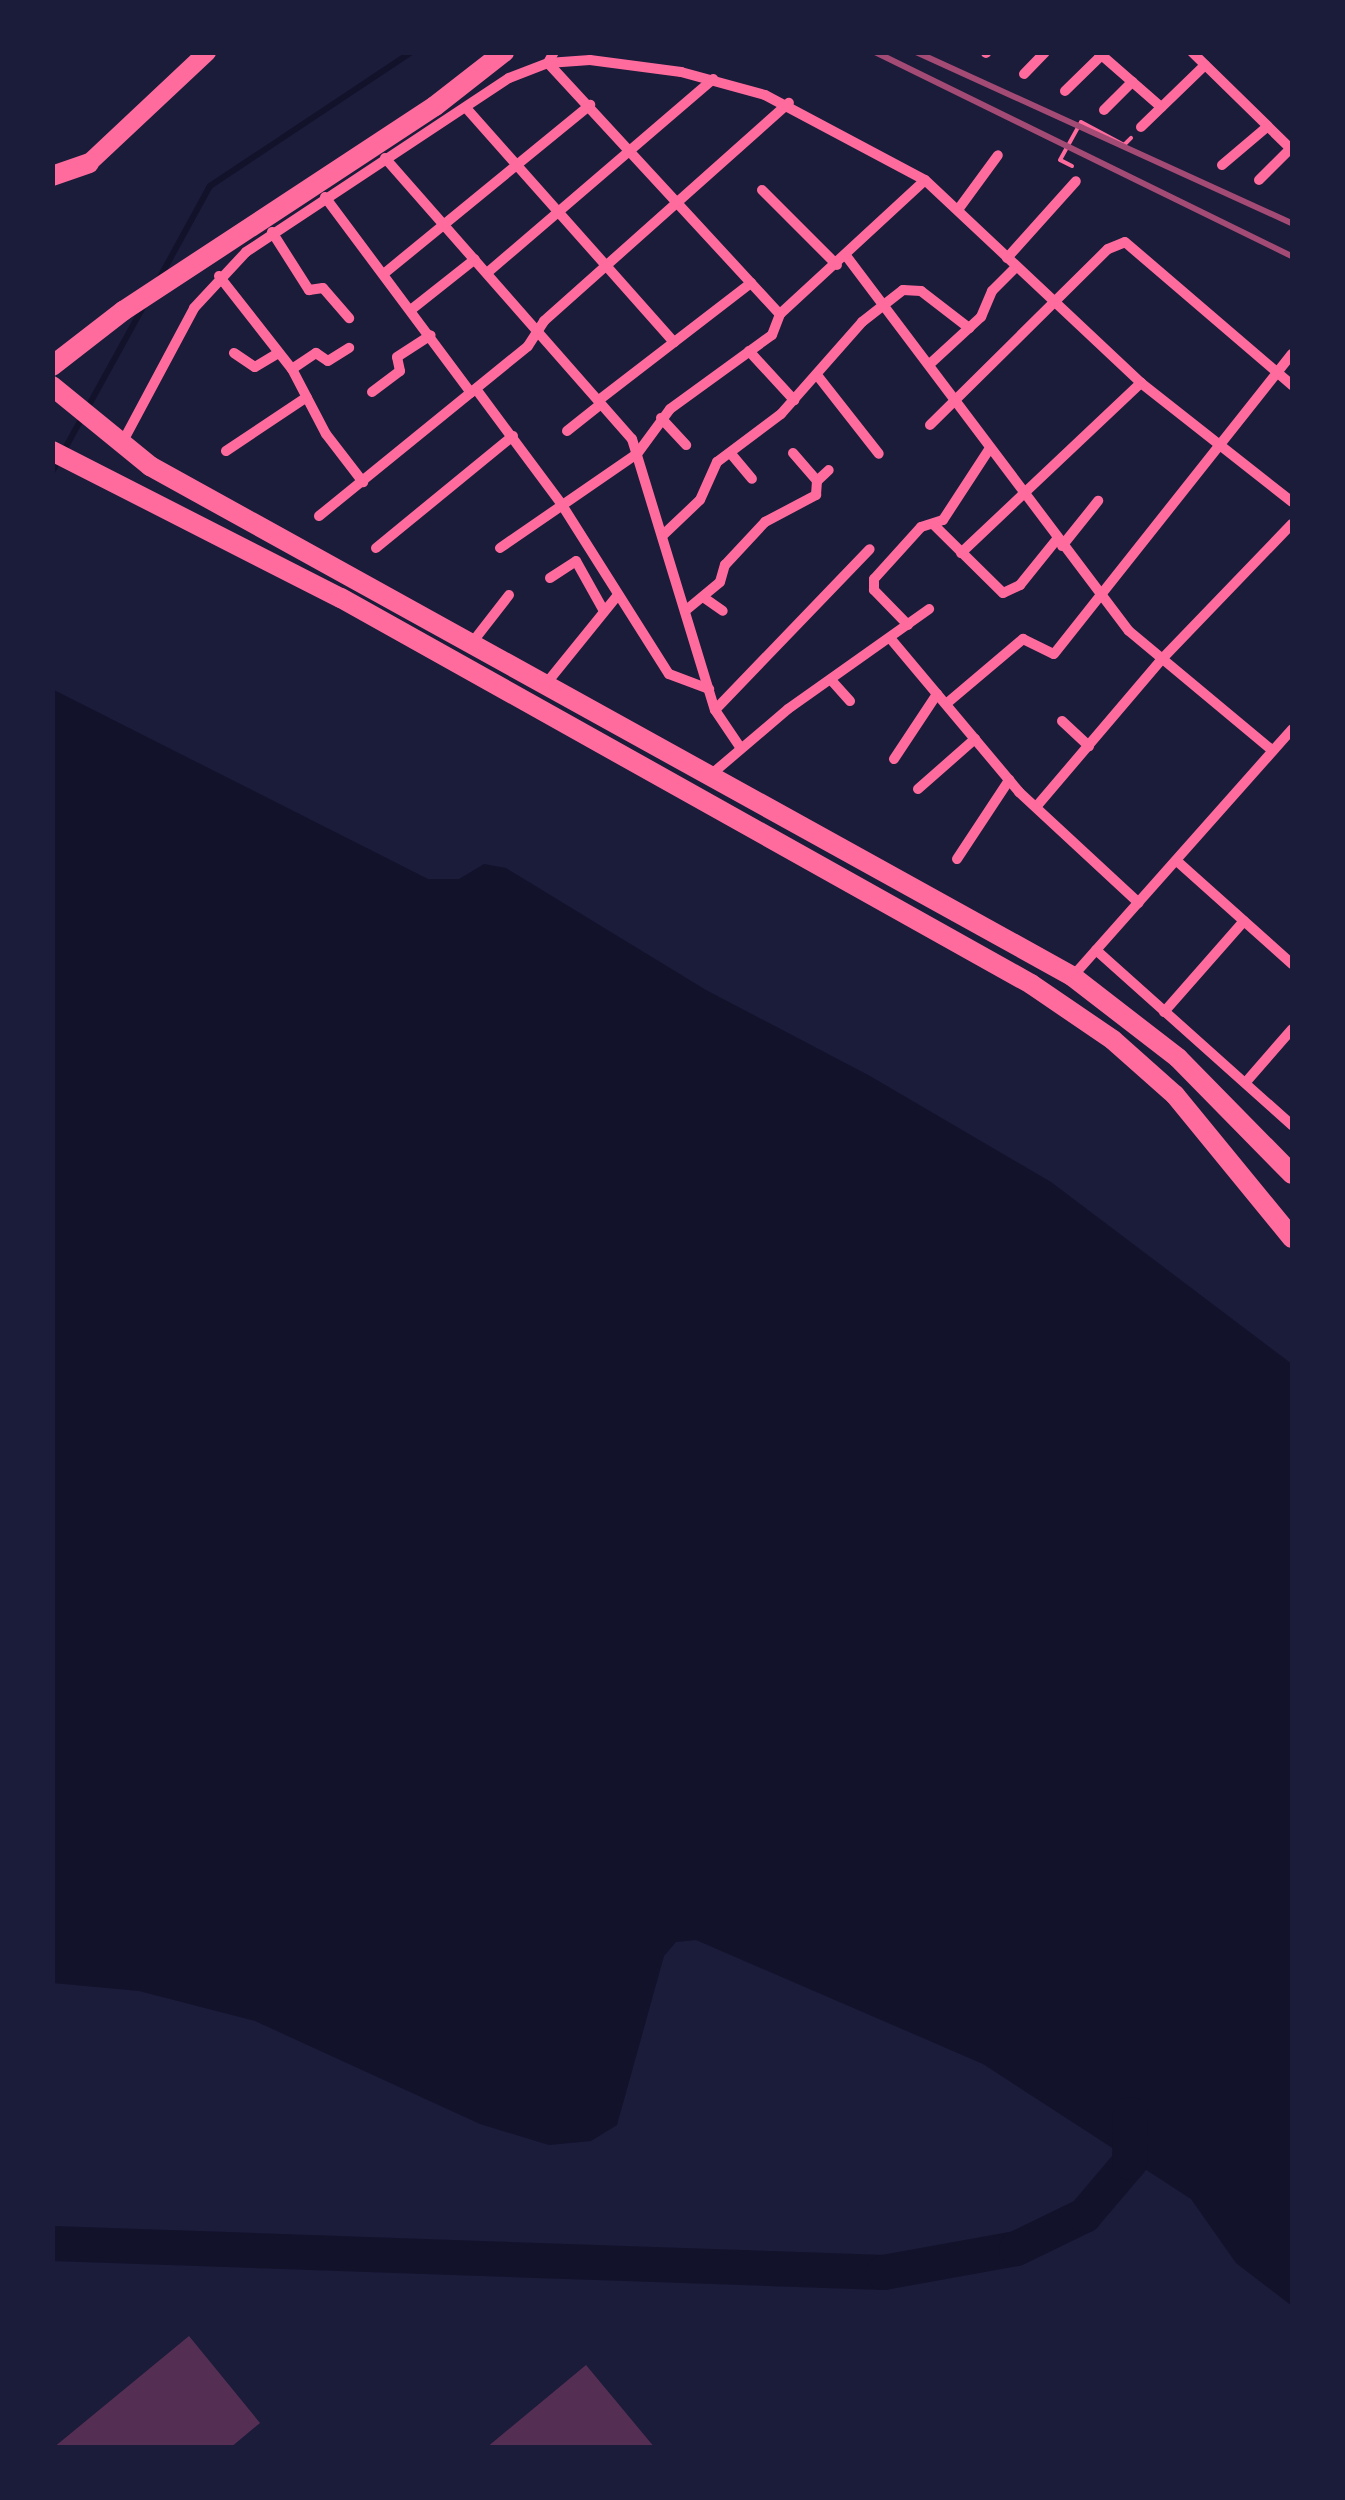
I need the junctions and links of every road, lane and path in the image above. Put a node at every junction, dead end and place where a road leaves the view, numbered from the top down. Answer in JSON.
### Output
{"nodes":[{"id":1,"x":207,"y":52,"type":"edge"},
{"id":2,"x":504,"y":52,"type":"edge"},
{"id":3,"x":1045,"y":52,"type":"edge"},
{"id":4,"x":1192,"y":52,"type":"edge"},
{"id":5,"x":1101,"y":54,"type":"edge"},
{"id":6,"x":551,"y":58,"type":"edge"},
{"id":7,"x":1205,"y":66,"type":"junction"},
{"id":8,"x":1024,"y":74,"type":"dead end"},
{"id":9,"x":714,"y":79,"type":"junction"},
{"id":10,"x":1132,"y":82,"type":"junction"},
{"id":11,"x":1065,"y":91,"type":"dead end"},
{"id":12,"x":789,"y":104,"type":"junction"},
{"id":13,"x":590,"y":105,"type":"junction"},
{"id":14,"x":1161,"y":107,"type":"junction"},
{"id":15,"x":467,"y":108,"type":"junction"},
{"id":16,"x":1104,"y":110,"type":"dead end"},
{"id":17,"x":1268,"y":126,"type":"junction"},
{"id":18,"x":1141,"y":127,"type":"dead end"},
{"id":19,"x":1124,"y":145,"type":"dead end"},
{"id":20,"x":1292,"y":149,"type":"edge"},
{"id":21,"x":631,"y":150,"type":"junction"},
{"id":22,"x":998,"y":156,"type":"dead end"},
{"id":23,"x":385,"y":158,"type":"junction"},
{"id":24,"x":1060,"y":160,"type":"dead end"},
{"id":25,"x":518,"y":163,"type":"junction"},
{"id":26,"x":90,"y":164,"type":"joint"},
{"id":27,"x":1222,"y":164,"type":"dead end"},
{"id":28,"x":52,"y":176,"type":"edge"},
{"id":29,"x":925,"y":180,"type":"junction"},
{"id":30,"x":1258,"y":180,"type":"dead end"},
{"id":31,"x":1076,"y":181,"type":"dead end"},
{"id":32,"x":762,"y":190,"type":"dead end"},
{"id":33,"x":326,"y":197,"type":"junction"},
{"id":34,"x":679,"y":203,"type":"junction"},
{"id":35,"x":960,"y":208,"type":"junction"},
{"id":36,"x":559,"y":211,"type":"junction"},
{"id":37,"x":444,"y":224,"type":"junction"},
{"id":38,"x":272,"y":232,"type":"junction"},
{"id":39,"x":1007,"y":258,"type":"junction"},
{"id":40,"x":475,"y":260,"type":"junction"},
{"id":41,"x":842,"y":261,"type":"junction"},
{"id":42,"x":607,"y":266,"type":"junction"},
{"id":43,"x":1016,"y":267,"type":"junction"},
{"id":44,"x":386,"y":272,"type":"junction"},
{"id":45,"x":487,"y":273,"type":"junction"},
{"id":46,"x":218,"y":276,"type":"junction"},
{"id":47,"x":751,"y":283,"type":"junction"},
{"id":48,"x":886,"y":302,"type":"junction"},
{"id":49,"x":1056,"y":306,"type":"junction"},
{"id":50,"x":412,"y":309,"type":"junction"},
{"id":51,"x":780,"y":314,"type":"junction"},
{"id":52,"x":349,"y":318,"type":"dead end"},
{"id":53,"x":969,"y":328,"type":"junction"},
{"id":54,"x":537,"y":329,"type":"junction"},
{"id":55,"x":430,"y":335,"type":"junction"},
{"id":56,"x":674,"y":342,"type":"junction"},
{"id":57,"x":349,"y":348,"type":"dead end"},
{"id":58,"x":749,"y":351,"type":"junction"},
{"id":59,"x":234,"y":353,"type":"dead end"},
{"id":60,"x":278,"y":353,"type":"junction"},
{"id":61,"x":1292,"y":354,"type":"edge"},
{"id":62,"x":932,"y":362,"type":"junction"},
{"id":63,"x":52,"y":366,"type":"edge"},
{"id":64,"x":292,"y":369,"type":"junction"},
{"id":65,"x":1278,"y":372,"type":"junction"},
{"id":66,"x":818,"y":375,"type":"junction"},
{"id":67,"x":1141,"y":383,"type":"junction"},
{"id":68,"x":52,"y":386,"type":"edge"},
{"id":69,"x":1292,"y":386,"type":"edge"},
{"id":70,"x":474,"y":391,"type":"junction"},
{"id":71,"x":372,"y":392,"type":"dead end"},
{"id":72,"x":307,"y":397,"type":"junction"},
{"id":73,"x":794,"y":400,"type":"junction"},
{"id":74,"x":958,"y":400,"type":"junction"},
{"id":75,"x":600,"y":402,"type":"junction"},
{"id":76,"x":662,"y":418,"type":"junction"},
{"id":77,"x":930,"y":426,"type":"dead end"},
{"id":78,"x":567,"y":431,"type":"dead end"},
{"id":79,"x":513,"y":436,"type":"junction"},
{"id":80,"x":686,"y":445,"type":"dead end"},
{"id":81,"x":1218,"y":445,"type":"junction"},
{"id":82,"x":120,"y":446,"type":"junction"},
{"id":83,"x":990,"y":448,"type":"junction"},
{"id":84,"x":52,"y":451,"type":"edge"},
{"id":85,"x":226,"y":451,"type":"dead end"},
{"id":86,"x":793,"y":453,"type":"dead end"},
{"id":87,"x":637,"y":454,"type":"junction"},
{"id":88,"x":879,"y":454,"type":"dead end"},
{"id":89,"x":732,"y":455,"type":"junction"},
{"id":90,"x":829,"y":470,"type":"dead end"},
{"id":91,"x":752,"y":479,"type":"dead end"},
{"id":92,"x":817,"y":481,"type":"junction"},
{"id":93,"x":363,"y":482,"type":"junction"},
{"id":94,"x":1023,"y":494,"type":"junction"},
{"id":95,"x":1098,"y":500,"type":"dead end"},
{"id":96,"x":1292,"y":502,"type":"edge"},
{"id":97,"x":562,"y":504,"type":"junction"},
{"id":98,"x":319,"y":516,"type":"dead end"},
{"id":99,"x":1292,"y":524,"type":"edge"},
{"id":100,"x":934,"y":525,"type":"junction"},
{"id":101,"x":662,"y":536,"type":"junction"},
{"id":102,"x":1059,"y":542,"type":"junction"},
{"id":103,"x":376,"y":548,"type":"dead end"},
{"id":104,"x":500,"y":548,"type":"dead end"},
{"id":105,"x":870,"y":549,"type":"dead end"},
{"id":106,"x":960,"y":552,"type":"junction"},
{"id":107,"x":550,"y":578,"type":"dead end"},
{"id":108,"x":1097,"y":593,"type":"junction"},
{"id":109,"x":509,"y":595,"type":"dead end"},
{"id":110,"x":617,"y":596,"type":"junction"},
{"id":111,"x":702,"y":597,"type":"junction"},
{"id":112,"x":929,"y":609,"type":"dead end"},
{"id":113,"x":684,"y":610,"type":"junction"},
{"id":114,"x":604,"y":611,"type":"junction"},
{"id":115,"x":724,"y":611,"type":"dead end"},
{"id":116,"x":908,"y":624,"type":"junction"},
{"id":117,"x":890,"y":638,"type":"junction"},
{"id":118,"x":470,"y":645,"type":"junction"},
{"id":119,"x":1161,"y":660,"type":"junction"},
{"id":120,"x":832,"y":681,"type":"junction"},
{"id":121,"x":544,"y":686,"type":"junction"},
{"id":122,"x":708,"y":689,"type":"junction"},
{"id":123,"x":937,"y":694,"type":"junction"},
{"id":124,"x":850,"y":701,"type":"dead end"},
{"id":125,"x":946,"y":704,"type":"junction"},
{"id":126,"x":715,"y":710,"type":"junction"},
{"id":127,"x":1062,"y":721,"type":"dead end"},
{"id":128,"x":1292,"y":730,"type":"edge"},
{"id":129,"x":974,"y":739,"type":"junction"},
{"id":130,"x":1088,"y":746,"type":"junction"},
{"id":131,"x":740,"y":747,"type":"junction"},
{"id":132,"x":1273,"y":751,"type":"junction"},
{"id":133,"x":894,"y":760,"type":"dead end"},
{"id":134,"x":706,"y":778,"type":"junction"},
{"id":135,"x":1009,"y":780,"type":"junction"},
{"id":136,"x":918,"y":789,"type":"dead end"},
{"id":137,"x":1036,"y":808,"type":"junction"},
{"id":138,"x":957,"y":859,"type":"dead end"},
{"id":139,"x":1178,"y":862,"type":"junction"},
{"id":140,"x":1139,"y":903,"type":"junction"},
{"id":141,"x":1244,"y":922,"type":"junction"},
{"id":142,"x":1096,"y":950,"type":"junction"},
{"id":143,"x":1292,"y":964,"type":"edge"},
{"id":144,"x":1072,"y":976,"type":"junction"},
{"id":145,"x":1164,"y":1012,"type":"junction"},
{"id":146,"x":1292,"y":1029,"type":"edge"},
{"id":147,"x":1246,"y":1082,"type":"junction"},
{"id":148,"x":1292,"y":1125,"type":"edge"},
{"id":149,"x":1292,"y":1174,"type":"edge"},
{"id":150,"x":1292,"y":1238,"type":"edge"}],
"edges":[{"from":1,"to":26,"type":"main road"},
{"from":2,"to":63,"type":"highway"},
{"from":3,"to":8,"type":"street"},
{"from":4,"to":7,"type":"street"},
{"from":5,"to":10,"type":"street"},
{"from":5,"to":11,"type":"street"},
{"from":6,"to":9,"type":"street"},
{"from":6,"to":13,"type":"street"},
{"from":6,"to":15,"type":"street"},
{"from":7,"to":14,"type":"street"},
{"from":7,"to":17,"type":"street"},
{"from":9,"to":12,"type":"street"},
{"from":9,"to":21,"type":"street"},
{"from":10,"to":14,"type":"street"},
{"from":10,"to":16,"type":"street"},
{"from":12,"to":29,"type":"street"},
{"from":12,"to":34,"type":"street"},
{"from":13,"to":21,"type":"street"},
{"from":13,"to":25,"type":"street"},
{"from":14,"to":18,"type":"street"},
{"from":15,"to":23,"type":"street"},
{"from":15,"to":25,"type":"street"},
{"from":17,"to":20,"type":"street"},
{"from":17,"to":27,"type":"street"},
{"from":19,"to":24,"type":"path"},
{"from":20,"to":30,"type":"street"},
{"from":21,"to":34,"type":"street"},
{"from":21,"to":36,"type":"street"},
{"from":22,"to":35,"type":"street"},
{"from":23,"to":33,"type":"street"},
{"from":23,"to":37,"type":"street"},
{"from":25,"to":36,"type":"street"},
{"from":25,"to":37,"type":"street"},
{"from":26,"to":28,"type":"highway"},
{"from":29,"to":35,"type":"street"},
{"from":29,"to":41,"type":"street"},
{"from":31,"to":39,"type":"street"},
{"from":32,"to":41,"type":"street"},
{"from":33,"to":38,"type":"street"},
{"from":33,"to":44,"type":"street"},
{"from":34,"to":42,"type":"street"},
{"from":34,"to":47,"type":"street"},
{"from":35,"to":39,"type":"street"},
{"from":36,"to":42,"type":"street"},
{"from":36,"to":45,"type":"street"},
{"from":37,"to":40,"type":"street"},
{"from":37,"to":44,"type":"street"},
{"from":38,"to":46,"type":"street"},
{"from":38,"to":52,"type":"street"},
{"from":39,"to":43,"type":"street"},
{"from":40,"to":45,"type":"street"},
{"from":40,"to":50,"type":"street"},
{"from":41,"to":48,"type":"street"},
{"from":41,"to":51,"type":"street"},
{"from":42,"to":54,"type":"street"},
{"from":42,"to":56,"type":"street"},
{"from":43,"to":49,"type":"street"},
{"from":43,"to":53,"type":"street"},
{"from":44,"to":50,"type":"street"},
{"from":45,"to":54,"type":"street"},
{"from":46,"to":60,"type":"street"},
{"from":46,"to":82,"type":"street"},
{"from":47,"to":51,"type":"street"},
{"from":47,"to":56,"type":"street"},
{"from":48,"to":53,"type":"street"},
{"from":48,"to":62,"type":"street"},
{"from":48,"to":66,"type":"street"},
{"from":49,"to":65,"type":"street"},
{"from":49,"to":67,"type":"street"},
{"from":49,"to":74,"type":"street"},
{"from":50,"to":55,"type":"street"},
{"from":51,"to":58,"type":"street"},
{"from":53,"to":62,"type":"street"},
{"from":54,"to":70,"type":"street"},
{"from":54,"to":75,"type":"street"},
{"from":55,"to":70,"type":"street"},
{"from":55,"to":71,"type":"street"},
{"from":56,"to":75,"type":"street"},
{"from":57,"to":64,"type":"street"},
{"from":58,"to":73,"type":"street"},
{"from":58,"to":76,"type":"street"},
{"from":59,"to":60,"type":"street"},
{"from":60,"to":64,"type":"street"},
{"from":61,"to":65,"type":"street"},
{"from":62,"to":74,"type":"street"},
{"from":64,"to":72,"type":"street"},
{"from":65,"to":69,"type":"street"},
{"from":65,"to":81,"type":"street"},
{"from":66,"to":73,"type":"street"},
{"from":66,"to":88,"type":"street"},
{"from":67,"to":81,"type":"street"},
{"from":67,"to":94,"type":"street"},
{"from":68,"to":82,"type":"highway"},
{"from":70,"to":79,"type":"street"},
{"from":70,"to":93,"type":"street"},
{"from":72,"to":85,"type":"street"},
{"from":72,"to":93,"type":"street"},
{"from":73,"to":89,"type":"street"},
{"from":74,"to":77,"type":"street"},
{"from":74,"to":83,"type":"street"},
{"from":75,"to":78,"type":"street"},
{"from":75,"to":87,"type":"street"},
{"from":76,"to":80,"type":"street"},
{"from":76,"to":87,"type":"street"},
{"from":79,"to":97,"type":"street"},
{"from":79,"to":103,"type":"street"},
{"from":81,"to":96,"type":"street"},
{"from":81,"to":108,"type":"street"},
{"from":82,"to":118,"type":"highway"},
{"from":83,"to":94,"type":"street"},
{"from":83,"to":100,"type":"street"},
{"from":84,"to":150,"type":"highway"},
{"from":86,"to":92,"type":"street"},
{"from":87,"to":97,"type":"street"},
{"from":87,"to":101,"type":"street"},
{"from":89,"to":91,"type":"street"},
{"from":89,"to":101,"type":"street"},
{"from":90,"to":92,"type":"street"},
{"from":92,"to":111,"type":"street"},
{"from":93,"to":98,"type":"street"},
{"from":94,"to":102,"type":"street"},
{"from":94,"to":106,"type":"street"},
{"from":95,"to":102,"type":"street"},
{"from":97,"to":104,"type":"street"},
{"from":97,"to":110,"type":"street"},
{"from":99,"to":119,"type":"street"},
{"from":100,"to":106,"type":"street"},
{"from":100,"to":116,"type":"street"},
{"from":101,"to":113,"type":"street"},
{"from":102,"to":106,"type":"street"},
{"from":102,"to":108,"type":"street"},
{"from":105,"to":126,"type":"street"},
{"from":107,"to":114,"type":"street"},
{"from":108,"to":119,"type":"street"},
{"from":108,"to":125,"type":"street"},
{"from":109,"to":118,"type":"street"},
{"from":110,"to":114,"type":"street"},
{"from":110,"to":122,"type":"street"},
{"from":111,"to":113,"type":"street"},
{"from":111,"to":115,"type":"street"},
{"from":112,"to":116,"type":"street"},
{"from":113,"to":122,"type":"street"},
{"from":114,"to":121,"type":"street"},
{"from":116,"to":117,"type":"street"},
{"from":117,"to":120,"type":"street"},
{"from":117,"to":123,"type":"street"},
{"from":118,"to":121,"type":"highway"},
{"from":119,"to":130,"type":"street"},
{"from":119,"to":132,"type":"street"},
{"from":120,"to":124,"type":"street"},
{"from":120,"to":131,"type":"street"},
{"from":121,"to":134,"type":"highway"},
{"from":122,"to":126,"type":"street"},
{"from":123,"to":125,"type":"street"},
{"from":123,"to":133,"type":"street"},
{"from":125,"to":129,"type":"street"},
{"from":126,"to":131,"type":"street"},
{"from":127,"to":130,"type":"street"},
{"from":128,"to":132,"type":"street"},
{"from":129,"to":135,"type":"street"},
{"from":129,"to":136,"type":"street"},
{"from":130,"to":137,"type":"street"},
{"from":131,"to":134,"type":"street"},
{"from":132,"to":139,"type":"street"},
{"from":134,"to":144,"type":"highway"},
{"from":135,"to":137,"type":"street"},
{"from":135,"to":138,"type":"street"},
{"from":137,"to":140,"type":"street"},
{"from":139,"to":140,"type":"street"},
{"from":139,"to":141,"type":"street"},
{"from":140,"to":142,"type":"street"},
{"from":141,"to":143,"type":"street"},
{"from":141,"to":145,"type":"street"},
{"from":142,"to":144,"type":"street"},
{"from":142,"to":145,"type":"street"},
{"from":144,"to":149,"type":"highway"},
{"from":145,"to":147,"type":"street"},
{"from":146,"to":147,"type":"street"},
{"from":147,"to":148,"type":"street"}]}
